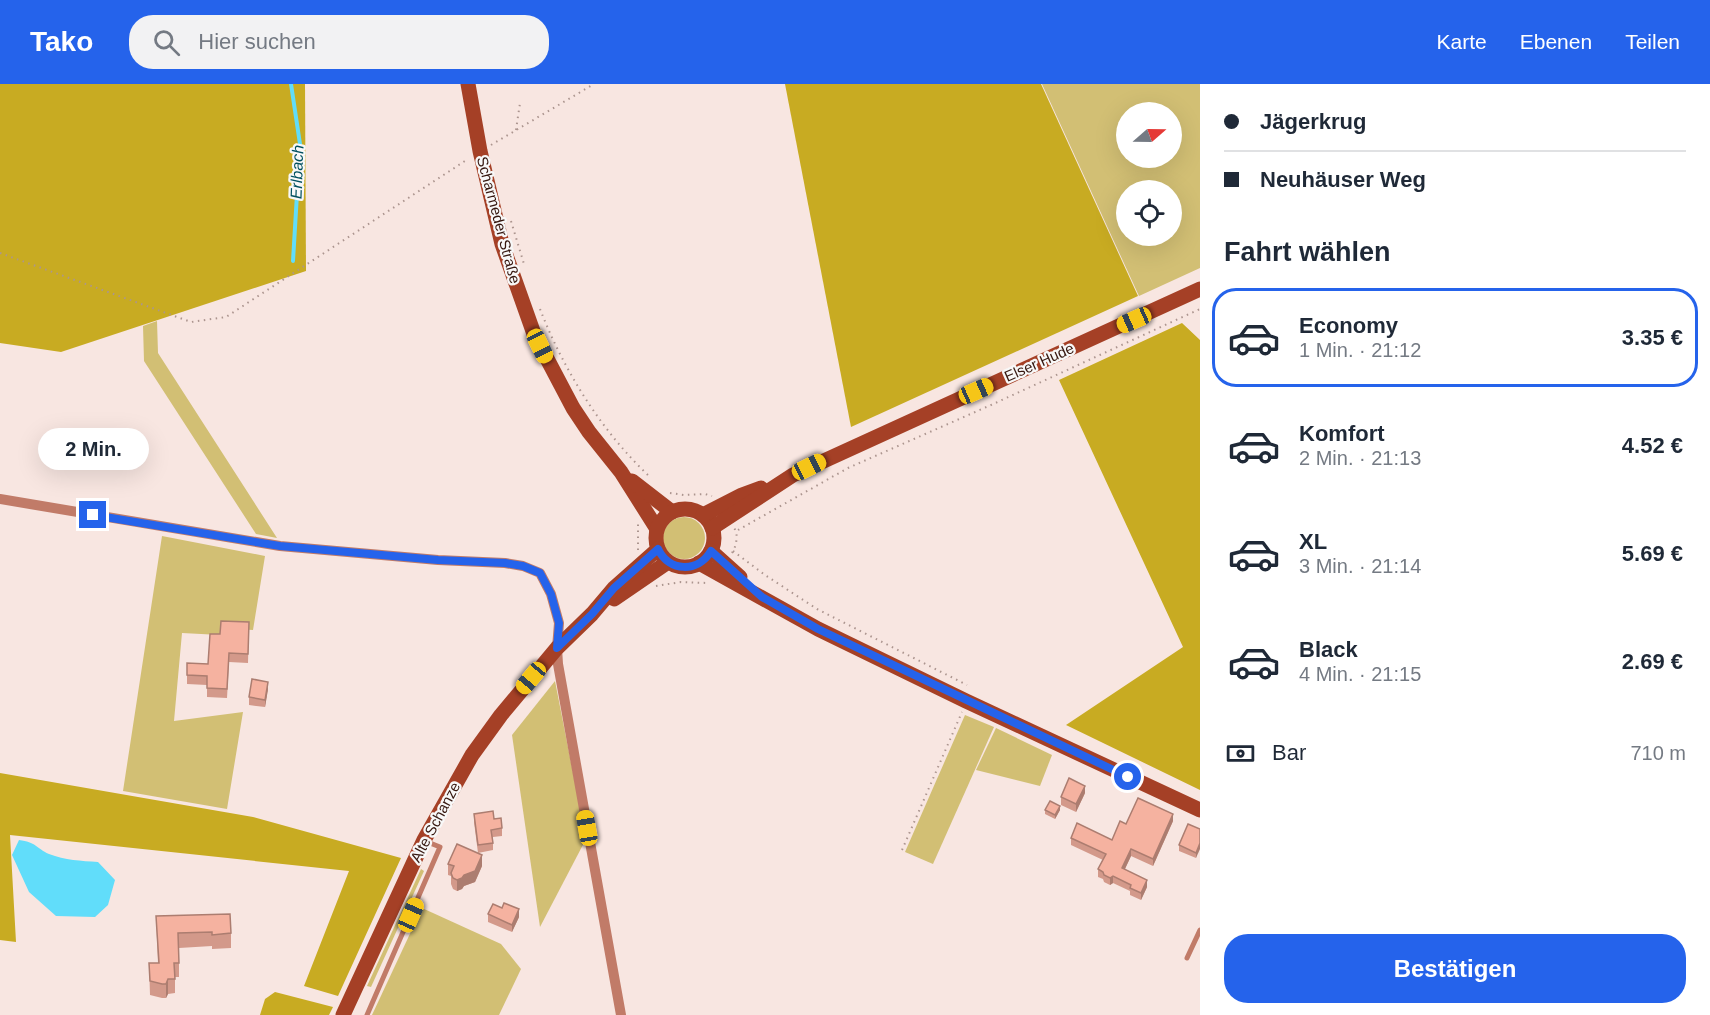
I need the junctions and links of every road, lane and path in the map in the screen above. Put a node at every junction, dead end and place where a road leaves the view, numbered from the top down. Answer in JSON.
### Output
{"nodes":[{"id":1,"x":468,"y":84,"type":"edge"},
{"id":2,"x":594,"y":84,"type":"edge"},
{"id":3,"x":520,"y":103,"type":"dead end"},
{"id":4,"x":516,"y":130,"type":"junction"},
{"id":5,"x":480,"y":151,"type":"junction"},
{"id":6,"x":510,"y":216,"type":"dead end"},
{"id":7,"x":0,"y":253,"type":"edge"},
{"id":8,"x":526,"y":269,"type":"dead end"},
{"id":9,"x":1200,"y":290,"type":"edge"},
{"id":10,"x":540,"y":308,"type":"dead end"},
{"id":11,"x":1200,"y":309,"type":"edge"},
{"id":12,"x":621,"y":472,"type":"junction"},
{"id":13,"x":651,"y":478,"type":"dead end"},
{"id":14,"x":781,"y":482,"type":"junction"},
{"id":15,"x":666,"y":492,"type":"dead end"},
{"id":16,"x":711,"y":495,"type":"dead end"},
{"id":17,"x":0,"y":499,"type":"edge"},
{"id":18,"x":672,"y":512,"type":"junction"},
{"id":19,"x":703,"y":515,"type":"junction"},
{"id":20,"x":712,"y":528,"type":"junction"},
{"id":21,"x":657,"y":529,"type":"junction"},
{"id":22,"x":658,"y":549,"type":"junction"},
{"id":23,"x":711,"y":551,"type":"junction"},
{"id":24,"x":668,"y":562,"type":"junction"},
{"id":25,"x":699,"y":563,"type":"junction"},
{"id":26,"x":762,"y":597,"type":"junction"},
{"id":27,"x":592,"y":614,"type":"junction"},
{"id":28,"x":557,"y":648,"type":"junction"},
{"id":29,"x":966,"y":685,"type":"dead end"},
{"id":30,"x":966,"y":701,"type":"junction"},
{"id":31,"x":1200,"y":810,"type":"edge"},
{"id":32,"x":424,"y":840,"type":"junction"},
{"id":33,"x":902,"y":850,"type":"dead end"},
{"id":34,"x":1200,"y":930,"type":"edge"},
{"id":35,"x":1187,"y":958,"type":"dead end"},
{"id":36,"x":344,"y":1015,"type":"edge"},
{"id":37,"x":367,"y":1015,"type":"edge"},
{"id":38,"x":621,"y":1015,"type":"edge"}],
"edges":[{"from":1,"to":5,"type":"street","name":"Scharmeder Straße"},
{"from":2,"to":4,"type":"path"},
{"from":3,"to":4,"type":"path"},
{"from":4,"to":5,"type":"path"},
{"from":5,"to":7,"type":"path"},
{"from":5,"to":12,"type":"street","name":"Scharmeder Straße"},
{"from":6,"to":8,"type":"path"},
{"from":9,"to":14,"type":"street","name":"Elser Hude"},
{"from":10,"to":13,"type":"path"},
{"from":11,"to":29,"type":"path"},
{"from":12,"to":18,"type":"street","name":"Scharmeder Straße"},
{"from":12,"to":21,"type":"street","name":"Scharmeder Straße"},
{"from":14,"to":19,"type":"street","name":"Elser Hude"},
{"from":14,"to":20,"type":"street","name":"Elser Hude"},
{"from":15,"to":16,"type":"path"},
{"from":17,"to":28,"type":"street"},
{"from":18,"to":19,"type":"street"},
{"from":18,"to":21,"type":"street"},
{"from":19,"to":20,"type":"street"},
{"from":20,"to":23,"type":"street"},
{"from":21,"to":22,"type":"street"},
{"from":22,"to":24,"type":"street"},
{"from":22,"to":27,"type":"street","name":"Alte Schanze"},
{"from":23,"to":25,"type":"street"},
{"from":23,"to":26,"type":"street"},
{"from":24,"to":25,"type":"street"},
{"from":24,"to":27,"type":"street","name":"Alte Schanze"},
{"from":25,"to":26,"type":"street"},
{"from":26,"to":30,"type":"street"},
{"from":27,"to":28,"type":"street","name":"Alte Schanze"},
{"from":28,"to":32,"type":"street","name":"Alte Schanze"},
{"from":28,"to":38,"type":"street"},
{"from":30,"to":31,"type":"street"},
{"from":30,"to":33,"type":"path"},
{"from":32,"to":36,"type":"street","name":"Alte Schanze"},
{"from":32,"to":37,"type":"lane"},
{"from":34,"to":35,"type":"lane"}]}
